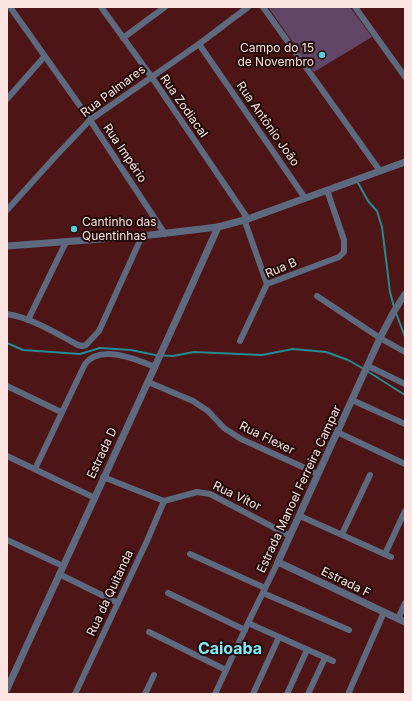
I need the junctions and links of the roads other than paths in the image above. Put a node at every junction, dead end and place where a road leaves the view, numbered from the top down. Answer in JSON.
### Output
{"nodes":[{"id":1,"x":10,"y":7,"type":"edge"},
{"id":2,"x":101,"y":7,"type":"edge"},
{"id":3,"x":165,"y":7,"type":"edge"},
{"id":4,"x":248,"y":7,"type":"edge"},
{"id":5,"x":263,"y":7,"type":"edge"},
{"id":6,"x":355,"y":7,"type":"edge"},
{"id":7,"x":123,"y":38,"type":"junction"},
{"id":8,"x":198,"y":44,"type":"junction"},
{"id":9,"x":44,"y":57,"type":"junction"},
{"id":10,"x":151,"y":76,"type":"junction"},
{"id":11,"x":405,"y":77,"type":"edge"},
{"id":12,"x":7,"y":99,"type":"edge"},
{"id":13,"x":90,"y":120,"type":"junction"},
{"id":14,"x":405,"y":162,"type":"edge"},
{"id":15,"x":380,"y":171,"type":"junction"},
{"id":16,"x":327,"y":190,"type":"junction"},
{"id":17,"x":305,"y":198,"type":"junction"},
{"id":18,"x":7,"y":210,"type":"edge"},
{"id":19,"x":246,"y":219,"type":"junction"},
{"id":20,"x":218,"y":227,"type":"junction"},
{"id":21,"x":165,"y":234,"type":"junction"},
{"id":22,"x":142,"y":236,"type":"junction"},
{"id":23,"x":66,"y":242,"type":"junction"},
{"id":24,"x":7,"y":246,"type":"edge"},
{"id":25,"x":267,"y":284,"type":"junction"},
{"id":26,"x":405,"y":294,"type":"edge"},
{"id":27,"x":316,"y":296,"type":"dead end"},
{"id":28,"x":401,"y":303,"type":"edge"},
{"id":29,"x":7,"y":314,"type":"edge"},
{"id":30,"x":28,"y":320,"type":"junction"},
{"id":31,"x":380,"y":338,"type":"junction"},
{"id":32,"x":240,"y":341,"type":"dead end"},
{"id":33,"x":405,"y":352,"type":"edge"},
{"id":34,"x":156,"y":365,"type":"junction"},
{"id":35,"x":368,"y":366,"type":"junction"},
{"id":36,"x":148,"y":382,"type":"junction"},
{"id":37,"x":405,"y":384,"type":"edge"},
{"id":38,"x":7,"y":386,"type":"edge"},
{"id":39,"x":352,"y":400,"type":"junction"},
{"id":40,"x":61,"y":412,"type":"junction"},
{"id":41,"x":405,"y":424,"type":"edge"},
{"id":42,"x":337,"y":432,"type":"junction"},
{"id":43,"x":7,"y":456,"type":"edge"},
{"id":44,"x":405,"y":464,"type":"edge"},
{"id":45,"x":36,"y":469,"type":"junction"},
{"id":46,"x":318,"y":474,"type":"junction"},
{"id":47,"x":370,"y":475,"type":"dead end"},
{"id":48,"x":104,"y":477,"type":"junction"},
{"id":49,"x":94,"y":498,"type":"junction"},
{"id":50,"x":164,"y":501,"type":"junction"},
{"id":51,"x":405,"y":511,"type":"edge"},
{"id":52,"x":300,"y":516,"type":"junction"},
{"id":53,"x":342,"y":534,"type":"junction"},
{"id":54,"x":290,"y":536,"type":"junction"},
{"id":55,"x":7,"y":541,"type":"edge"},
{"id":56,"x":190,"y":554,"type":"dead end"},
{"id":57,"x":385,"y":554,"type":"junction"},
{"id":58,"x":391,"y":557,"type":"dead end"},
{"id":59,"x":278,"y":562,"type":"junction"},
{"id":60,"x":62,"y":566,"type":"junction"},
{"id":61,"x":59,"y":574,"type":"junction"},
{"id":62,"x":264,"y":591,"type":"junction"},
{"id":63,"x":168,"y":593,"type":"dead end"},
{"id":64,"x":118,"y":603,"type":"junction"},
{"id":65,"x":405,"y":603,"type":"edge"},
{"id":66,"x":384,"y":612,"type":"junction"},
{"id":67,"x":398,"y":618,"type":"junction"},
{"id":68,"x":405,"y":622,"type":"edge"},
{"id":69,"x":248,"y":623,"type":"junction"},
{"id":70,"x":245,"y":630,"type":"junction"},
{"id":71,"x":349,"y":630,"type":"dead end"},
{"id":72,"x":149,"y":632,"type":"dead end"},
{"id":73,"x":279,"y":637,"type":"junction"},
{"id":74,"x":307,"y":650,"type":"junction"},
{"id":75,"x":325,"y":658,"type":"junction"},
{"id":76,"x":333,"y":661,"type":"dead end"},
{"id":77,"x":226,"y":670,"type":"junction"},
{"id":78,"x":154,"y":675,"type":"dead end"},
{"id":79,"x":7,"y":689,"type":"edge"},
{"id":80,"x":349,"y":692,"type":"dead end"},
{"id":81,"x":75,"y":694,"type":"edge"},
{"id":82,"x":145,"y":694,"type":"edge"},
{"id":83,"x":216,"y":694,"type":"edge"},
{"id":84,"x":253,"y":694,"type":"edge"},
{"id":85,"x":287,"y":694,"type":"edge"},
{"id":86,"x":308,"y":694,"type":"edge"}],
"edges":[{"from":1,"to":9,"type":"street","name":"Rua Império"},
{"from":2,"to":7,"type":"street","name":"Rua Zodiacal"},
{"from":3,"to":7,"type":"street"},
{"from":4,"to":8,"type":"street","name":"Rua Palmares"},
{"from":5,"to":15,"type":"street"},
{"from":6,"to":11,"type":"street"},
{"from":7,"to":10,"type":"street","name":"Rua Zodiacal"},
{"from":8,"to":10,"type":"street","name":"Rua Palmares"},
{"from":8,"to":17,"type":"street","name":"Rua Antônio João"},
{"from":9,"to":12,"type":"street"},
{"from":9,"to":13,"type":"street","name":"Rua Império"},
{"from":10,"to":13,"type":"street","name":"Rua Palmares"},
{"from":10,"to":19,"type":"street","name":"Rua Zodiacal"},
{"from":13,"to":18,"type":"street","name":"Rua Palmares"},
{"from":13,"to":21,"type":"street","name":"Rua Império"},
{"from":14,"to":15,"type":"street"},
{"from":15,"to":16,"type":"street"},
{"from":16,"to":17,"type":"street"},
{"from":16,"to":25,"type":"street","name":"Rua B"},
{"from":17,"to":19,"type":"street"},
{"from":19,"to":20,"type":"street"},
{"from":19,"to":25,"type":"street","name":"Rua Zodiacal"},
{"from":20,"to":21,"type":"street"},
{"from":20,"to":34,"type":"street","name":"Estrada D"},
{"from":21,"to":22,"type":"street"},
{"from":22,"to":23,"type":"street"},
{"from":22,"to":30,"type":"street"},
{"from":23,"to":24,"type":"street"},
{"from":23,"to":30,"type":"street"},
{"from":25,"to":32,"type":"street","name":"Rua B"},
{"from":26,"to":28,"type":"street","name":"Estrada Manoel Ferreira Campar"},
{"from":27,"to":31,"type":"street"},
{"from":28,"to":31,"type":"street","name":"Estrada Manoel Ferreira Campar"},
{"from":29,"to":30,"type":"street"},
{"from":31,"to":33,"type":"street"},
{"from":31,"to":35,"type":"street","name":"Estrada Manoel Ferreira Campar"},
{"from":34,"to":36,"type":"street","name":"Estrada D"},
{"from":34,"to":40,"type":"street"},
{"from":35,"to":37,"type":"street"},
{"from":35,"to":39,"type":"street","name":"Estrada Manoel Ferreira Campar"},
{"from":36,"to":46,"type":"street","name":"Rua Flexer"},
{"from":36,"to":48,"type":"street","name":"Estrada D"},
{"from":38,"to":40,"type":"street"},
{"from":39,"to":41,"type":"street"},
{"from":39,"to":42,"type":"street","name":"Estrada Manoel Ferreira Campar"},
{"from":40,"to":45,"type":"street"},
{"from":42,"to":44,"type":"street"},
{"from":42,"to":46,"type":"street","name":"Estrada Manoel Ferreira Campar"},
{"from":43,"to":45,"type":"street"},
{"from":45,"to":49,"type":"street"},
{"from":46,"to":52,"type":"street","name":"Estrada Manoel Ferreira Campar"},
{"from":47,"to":53,"type":"street"},
{"from":48,"to":49,"type":"street","name":"Estrada D"},
{"from":48,"to":50,"type":"street"},
{"from":49,"to":60,"type":"street","name":"Estrada D"},
{"from":50,"to":54,"type":"street","name":"Rua Vítor"},
{"from":50,"to":64,"type":"street","name":"Rua da Quitanda"},
{"from":51,"to":57,"type":"street"},
{"from":52,"to":53,"type":"street"},
{"from":52,"to":54,"type":"street","name":"Estrada Manoel Ferreira Campar"},
{"from":53,"to":57,"type":"street"},
{"from":54,"to":59,"type":"street","name":"Estrada Manoel Ferreira Campar"},
{"from":55,"to":60,"type":"street"},
{"from":56,"to":62,"type":"street"},
{"from":57,"to":58,"type":"street"},
{"from":59,"to":62,"type":"street","name":"Estrada Manoel Ferreira Campar"},
{"from":59,"to":66,"type":"street","name":"Estrada F"},
{"from":60,"to":61,"type":"street","name":"Estrada D"},
{"from":61,"to":64,"type":"street"},
{"from":61,"to":79,"type":"street","name":"Estrada D"},
{"from":62,"to":69,"type":"street","name":"Estrada Manoel Ferreira Campar"},
{"from":62,"to":71,"type":"street"},
{"from":63,"to":70,"type":"street"},
{"from":64,"to":81,"type":"street","name":"Rua da Quitanda"},
{"from":65,"to":67,"type":"street"},
{"from":66,"to":67,"type":"street","name":"Estrada F"},
{"from":66,"to":80,"type":"street"},
{"from":67,"to":68,"type":"street","name":"Estrada F"},
{"from":69,"to":70,"type":"street","name":"Estrada Manoel Ferreira Campar"},
{"from":69,"to":73,"type":"street"},
{"from":70,"to":77,"type":"street","name":"Estrada Manoel Ferreira Campar"},
{"from":72,"to":77,"type":"street"},
{"from":73,"to":74,"type":"street"},
{"from":73,"to":84,"type":"street"},
{"from":74,"to":75,"type":"street"},
{"from":74,"to":85,"type":"street"},
{"from":75,"to":76,"type":"street"},
{"from":75,"to":86,"type":"street"},
{"from":77,"to":83,"type":"street","name":"Estrada Manoel Ferreira Campar"},
{"from":78,"to":82,"type":"street"}]}
